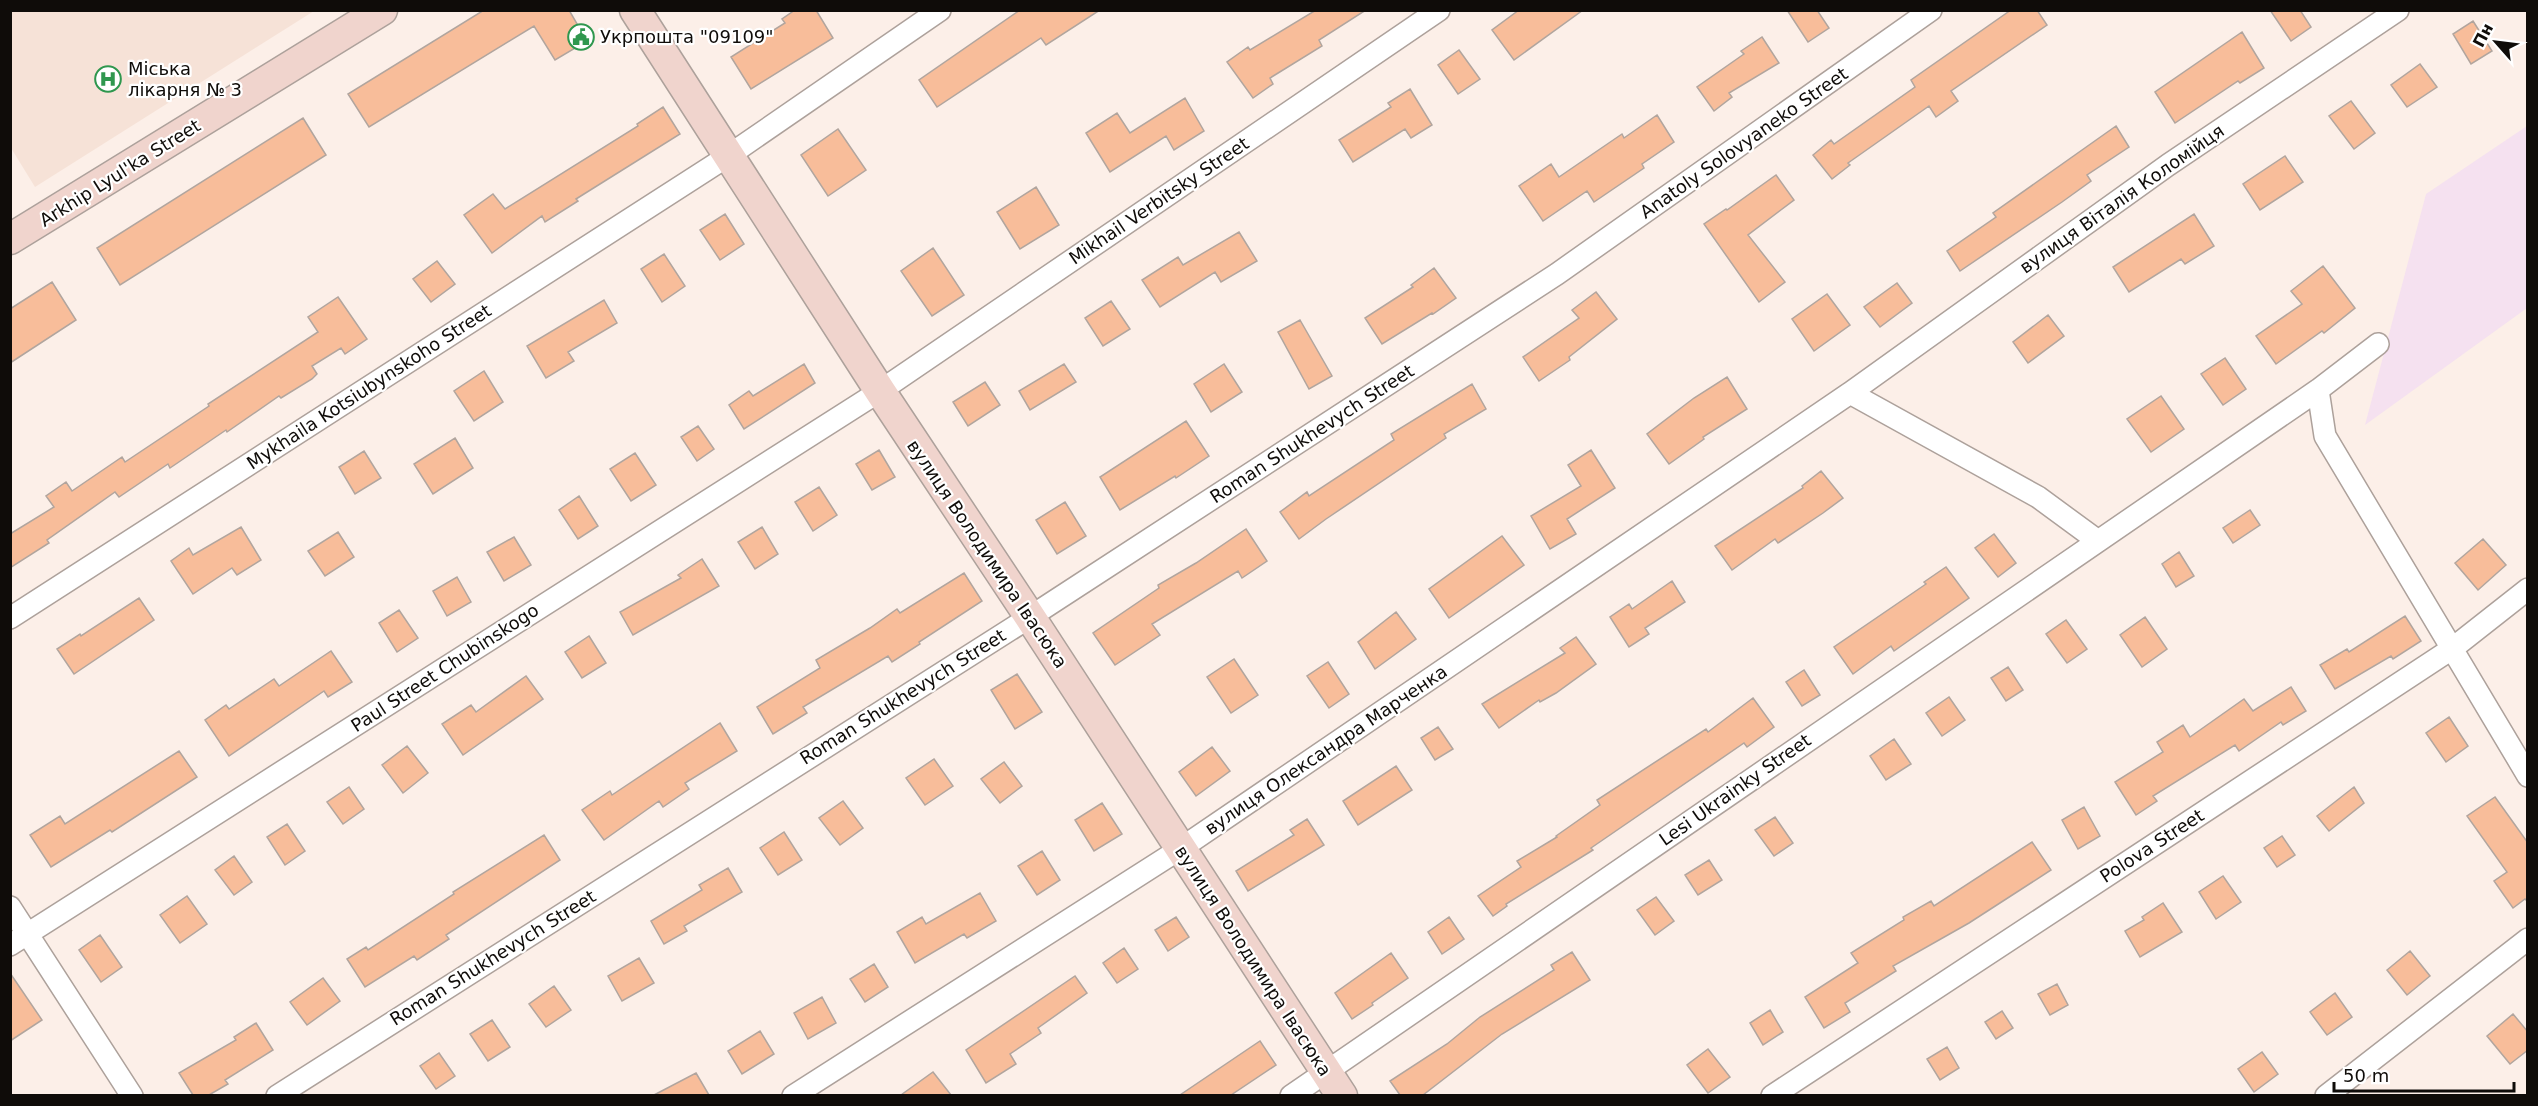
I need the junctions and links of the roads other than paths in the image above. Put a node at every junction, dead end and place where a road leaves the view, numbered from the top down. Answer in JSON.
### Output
{"nodes":[{"id":1,"x":382,"y":10,"type":"edge"},
{"id":2,"x":635,"y":10,"type":"edge"},
{"id":3,"x":940,"y":10,"type":"edge"},
{"id":4,"x":1439,"y":10,"type":"edge"},
{"id":5,"x":1931,"y":10,"type":"edge"},
{"id":6,"x":2398,"y":10,"type":"edge"},
{"id":7,"x":728,"y":156,"type":"junction"},
{"id":8,"x":10,"y":239,"type":"edge"},
{"id":9,"x":1557,"y":274,"type":"joint"},
{"id":10,"x":2378,"y":344,"type":"dead end"},
{"id":11,"x":2318,"y":390,"type":"junction"},
{"id":12,"x":880,"y":391,"type":"junction"},
{"id":13,"x":1850,"y":393,"type":"junction"},
{"id":14,"x":2098,"y":541,"type":"junction"},
{"id":15,"x":2528,"y":589,"type":"edge"},
{"id":16,"x":1030,"y":617,"type":"junction"},
{"id":17,"x":10,"y":618,"type":"edge"},
{"id":18,"x":2453,"y":648,"type":"junction"},
{"id":19,"x":2528,"y":776,"type":"edge"},
{"id":20,"x":1180,"y":849,"type":"junction"},
{"id":21,"x":10,"y":907,"type":"edge"},
{"id":22,"x":29,"y":934,"type":"junction"},
{"id":23,"x":2528,"y":939,"type":"edge"},
{"id":24,"x":10,"y":945,"type":"edge"},
{"id":25,"x":1334,"y":1083,"type":"edge"},
{"id":26,"x":132,"y":1095,"type":"edge"},
{"id":27,"x":277,"y":1095,"type":"edge"},
{"id":28,"x":793,"y":1095,"type":"edge"},
{"id":29,"x":1291,"y":1095,"type":"edge"},
{"id":30,"x":1772,"y":1095,"type":"edge"},
{"id":31,"x":2326,"y":1095,"type":"edge"}],
"edges":[{"from":1,"to":8,"type":"street","name":"Arkhip Lyul'ka Street"},
{"from":2,"to":7,"type":"street","name":"вулиця Володимира Івасюка"},
{"from":3,"to":7,"type":"street","name":"Mykhaila Kotsiubynskoho Street"},
{"from":4,"to":12,"type":"street","name":"Mikhail Verbitsky Street"},
{"from":5,"to":9,"type":"street","name":"Anatoly Solovyaneko Street"},
{"from":6,"to":13,"type":"street","name":"вулиця Віталія Коломійця"},
{"from":7,"to":12,"type":"street","name":"вулиця Володимира Івасюка"},
{"from":7,"to":17,"type":"street","name":"Mykhaila Kotsiubynskoho Street"},
{"from":9,"to":16,"type":"street","name":"Roman Shukhevych Street"},
{"from":10,"to":11,"type":"street","name":"Lesi Ukrainky Street"},
{"from":11,"to":14,"type":"street","name":"Lesi Ukrainky Street"},
{"from":11,"to":18,"type":"street"},
{"from":12,"to":16,"type":"street","name":"вулиця Володимира Івасюка"},
{"from":12,"to":22,"type":"street","name":"Paul Street Chubinskogo"},
{"from":13,"to":14,"type":"street"},
{"from":13,"to":20,"type":"street","name":"вулиця Олександра Марченка"},
{"from":14,"to":25,"type":"street","name":"Lesi Ukrainky Street"},
{"from":15,"to":18,"type":"street","name":"Polova Street"},
{"from":16,"to":20,"type":"street","name":"вулиця Володимира Івасюка"},
{"from":16,"to":27,"type":"street","name":"Roman Shukhevych Street"},
{"from":18,"to":19,"type":"street"},
{"from":18,"to":30,"type":"street","name":"Polova Street"},
{"from":20,"to":25,"type":"street","name":"вулиця Володимира Івасюка"},
{"from":20,"to":28,"type":"street","name":"вулиця Олександра Марченка"},
{"from":21,"to":22,"type":"street"},
{"from":22,"to":24,"type":"street","name":"Paul Street Chubinskogo"},
{"from":22,"to":26,"type":"street"},
{"from":23,"to":31,"type":"street"},
{"from":25,"to":29,"type":"street","name":"Lesi Ukrainky Street"}]}
